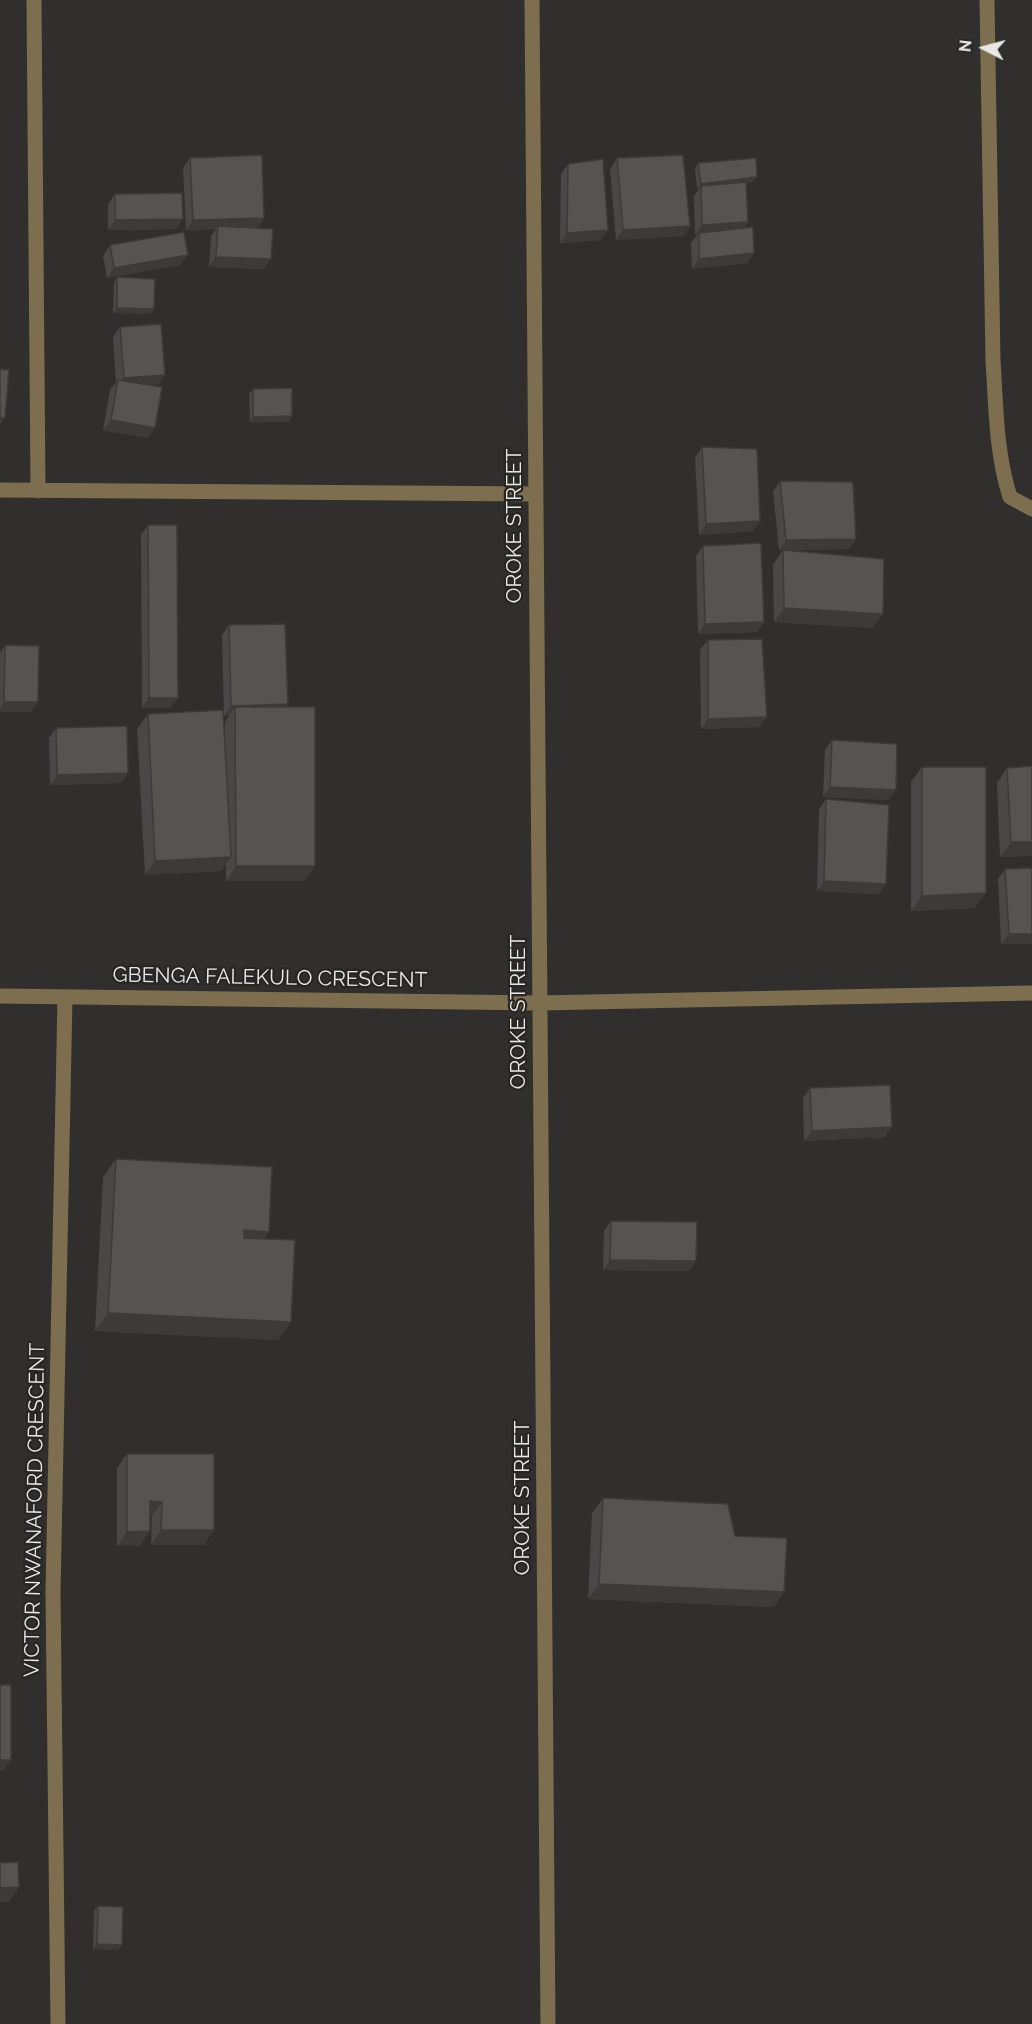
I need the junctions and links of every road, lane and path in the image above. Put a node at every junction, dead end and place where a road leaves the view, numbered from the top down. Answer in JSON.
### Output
{"nodes":[{"id":1,"x":34,"y":0,"type":"edge"},
{"id":2,"x":532,"y":0,"type":"edge"},
{"id":3,"x":987,"y":0,"type":"edge"},
{"id":4,"x":0,"y":490,"type":"edge"},
{"id":5,"x":39,"y":490,"type":"junction"},
{"id":6,"x":536,"y":494,"type":"junction"},
{"id":7,"x":1032,"y":509,"type":"edge"},
{"id":8,"x":1032,"y":993,"type":"edge"},
{"id":9,"x":0,"y":996,"type":"edge"},
{"id":10,"x":65,"y":996,"type":"junction"},
{"id":11,"x":540,"y":1003,"type":"junction"},
{"id":12,"x":58,"y":2024,"type":"edge"},
{"id":13,"x":548,"y":2024,"type":"edge"}],
"edges":[{"from":1,"to":5,"type":"street"},
{"from":2,"to":6,"type":"street","name":"OROKE STREET"},
{"from":3,"to":7,"type":"street"},
{"from":4,"to":5,"type":"street"},
{"from":5,"to":6,"type":"street"},
{"from":6,"to":11,"type":"street","name":"OROKE STREET"},
{"from":8,"to":11,"type":"street","name":"GBENGA FALEKULO CRESCENT"},
{"from":9,"to":10,"type":"street","name":"GBENGA FALEKULO CRESCENT"},
{"from":10,"to":11,"type":"street","name":"GBENGA FALEKULO CRESCENT"},
{"from":10,"to":12,"type":"street","name":"VICTOR NWANAFORD CRESCENT"},
{"from":11,"to":13,"type":"street","name":"OROKE STREET"}]}
